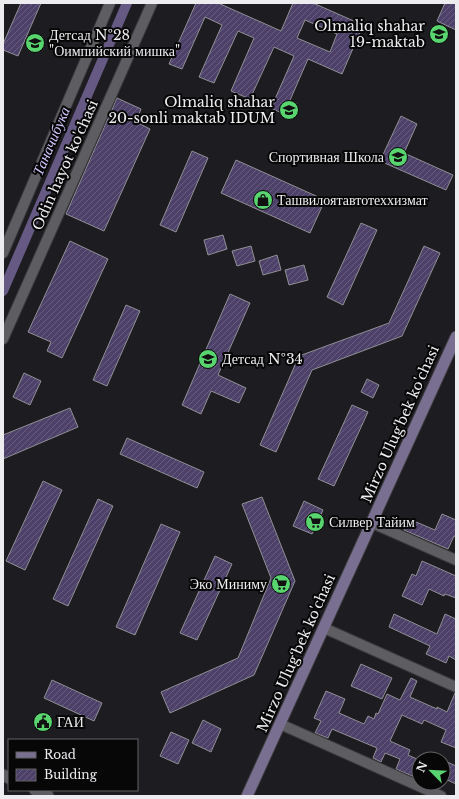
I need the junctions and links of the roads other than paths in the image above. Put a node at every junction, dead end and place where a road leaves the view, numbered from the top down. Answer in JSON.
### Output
{"nodes":[{"id":1,"x":110,"y":3,"type":"edge"},
{"id":2,"x":152,"y":3,"type":"edge"},
{"id":3,"x":3,"y":253,"type":"edge"},
{"id":4,"x":456,"y":337,"type":"edge"},
{"id":5,"x":3,"y":339,"type":"edge"},
{"id":6,"x":372,"y":522,"type":"junction"},
{"id":7,"x":456,"y":560,"type":"edge"},
{"id":8,"x":324,"y":628,"type":"junction"},
{"id":9,"x":456,"y":687,"type":"edge"},
{"id":10,"x":280,"y":724,"type":"junction"},
{"id":11,"x":37,"y":791,"type":"edge"},
{"id":12,"x":48,"y":796,"type":"edge"},
{"id":13,"x":247,"y":796,"type":"edge"},
{"id":14,"x":441,"y":796,"type":"edge"}],
"edges":[{"from":1,"to":3,"type":"street","name":"Odin hayot ko'chasi"},
{"from":2,"to":5,"type":"street","name":"Odin hayot ko'chasi"},
{"from":4,"to":6,"type":"main road","name":"Mirzo Ulug'bek ko'chasi"},
{"from":6,"to":7,"type":"street"},
{"from":6,"to":8,"type":"main road","name":"Mirzo Ulug‘bek ko'chasi"},
{"from":8,"to":9,"type":"street"},
{"from":8,"to":10,"type":"main road","name":"Mirzo Ulug‘bek ko'chasi"},
{"from":10,"to":13,"type":"main road","name":"Mirzo Ulug‘bek ko'chasi"},
{"from":10,"to":14,"type":"street"},
{"from":11,"to":12,"type":"street"}]}
